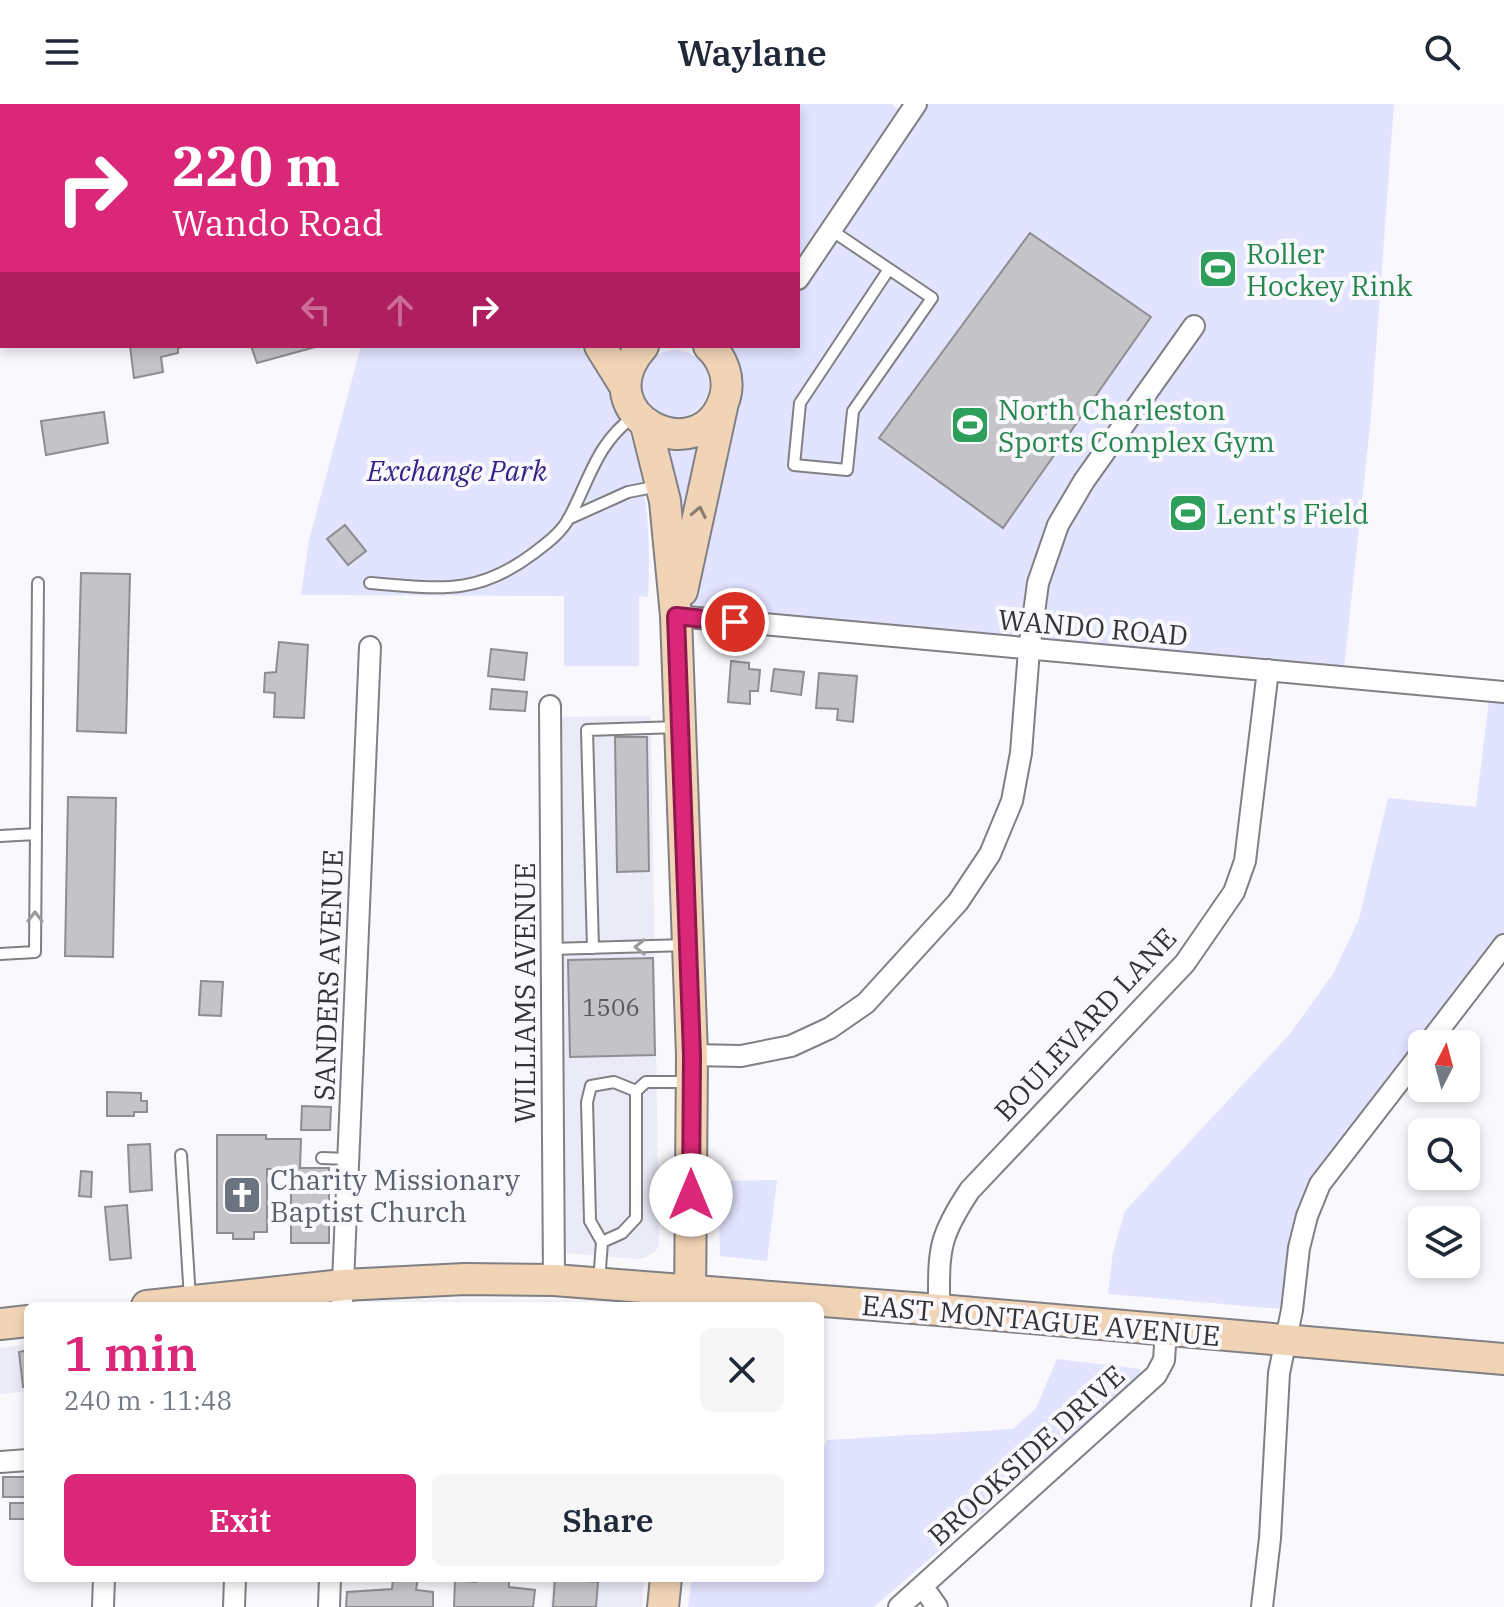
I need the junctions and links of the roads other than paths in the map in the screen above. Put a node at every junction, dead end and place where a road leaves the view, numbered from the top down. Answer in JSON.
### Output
{"nodes":[{"id":1,"x":905,"y":108,"type":"edge"},
{"id":2,"x":831,"y":230,"type":"junction"},
{"id":3,"x":889,"y":269,"type":"junction"},
{"id":4,"x":800,"y":276,"type":"edge"},
{"id":5,"x":1194,"y":326,"type":"dead end"},
{"id":6,"x":601,"y":348,"type":"edge"},
{"id":7,"x":641,"y":348,"type":"edge"},
{"id":8,"x":721,"y":350,"type":"edge"},
{"id":9,"x":625,"y":386,"type":"junction"},
{"id":10,"x":722,"y":405,"type":"junction"},
{"id":11,"x":641,"y":420,"type":"junction"},
{"id":12,"x":661,"y":486,"type":"junction"},
{"id":13,"x":568,"y":519,"type":"junction"},
{"id":14,"x":38,"y":583,"type":"dead end"},
{"id":15,"x":370,"y":583,"type":"dead end"},
{"id":16,"x":676,"y":616,"type":"junction"},
{"id":17,"x":370,"y":647,"type":"dead end"},
{"id":18,"x":1029,"y":650,"type":"junction"},
{"id":19,"x":1268,"y":670,"type":"junction"},
{"id":20,"x":1504,"y":692,"type":"edge"},
{"id":21,"x":550,"y":706,"type":"dead end"},
{"id":22,"x":680,"y":727,"type":"junction"},
{"id":23,"x":36,"y":834,"type":"junction"},
{"id":24,"x":0,"y":836,"type":"edge"},
{"id":25,"x":688,"y":945,"type":"junction"},
{"id":26,"x":1504,"y":945,"type":"edge"},
{"id":27,"x":593,"y":948,"type":"junction"},
{"id":28,"x":551,"y":949,"type":"junction"},
{"id":29,"x":0,"y":954,"type":"edge"},
{"id":30,"x":1439,"y":1030,"type":"edge"},
{"id":31,"x":692,"y":1069,"type":"junction"},
{"id":32,"x":1408,"y":1070,"type":"edge"},
{"id":33,"x":636,"y":1091,"type":"junction"},
{"id":34,"x":181,"y":1155,"type":"dead end"},
{"id":35,"x":322,"y":1158,"type":"dead end"},
{"id":36,"x":348,"y":1159,"type":"junction"},
{"id":37,"x":602,"y":1242,"type":"junction"},
{"id":38,"x":554,"y":1280,"type":"junction"},
{"id":39,"x":598,"y":1284,"type":"junction"},
{"id":40,"x":343,"y":1295,"type":"edge"},
{"id":41,"x":690,"y":1299,"type":"edge"},
{"id":42,"x":190,"y":1301,"type":"junction"},
{"id":43,"x":230,"y":1301,"type":"edge"},
{"id":44,"x":181,"y":1302,"type":"edge"},
{"id":45,"x":758,"y":1302,"type":"edge"},
{"id":46,"x":824,"y":1305,"type":"edge"},
{"id":47,"x":939,"y":1310,"type":"junction"},
{"id":48,"x":24,"y":1321,"type":"edge"},
{"id":49,"x":0,"y":1324,"type":"edge"},
{"id":50,"x":1166,"y":1331,"type":"junction"},
{"id":51,"x":1286,"y":1341,"type":"junction"},
{"id":52,"x":1504,"y":1359,"type":"edge"},
{"id":53,"x":24,"y":1460,"type":"edge"},
{"id":54,"x":0,"y":1462,"type":"edge"},
{"id":55,"x":104,"y":1582,"type":"edge"},
{"id":56,"x":235,"y":1582,"type":"edge"},
{"id":57,"x":330,"y":1582,"type":"edge"},
{"id":58,"x":666,"y":1582,"type":"edge"},
{"id":59,"x":923,"y":1587,"type":"junction"},
{"id":60,"x":103,"y":1607,"type":"edge"},
{"id":61,"x":234,"y":1607,"type":"edge"},
{"id":62,"x":329,"y":1607,"type":"edge"},
{"id":63,"x":663,"y":1607,"type":"edge"},
{"id":64,"x":899,"y":1607,"type":"edge"},
{"id":65,"x":937,"y":1607,"type":"edge"},
{"id":66,"x":1262,"y":1607,"type":"edge"}],
"edges":[{"from":1,"to":2,"type":"street"},
{"from":2,"to":3,"type":"lane"},
{"from":2,"to":4,"type":"street"},
{"from":3,"to":3,"type":"lane"},
{"from":5,"to":18,"type":"street"},
{"from":6,"to":9,"type":"main road"},
{"from":7,"to":9,"type":"main road"},
{"from":8,"to":10,"type":"main road"},
{"from":9,"to":11,"type":"main road"},
{"from":10,"to":11,"type":"main road"},
{"from":16,"to":10,"type":"main road","one_way":true},
{"from":11,"to":12,"type":"main road"},
{"from":11,"to":13,"type":"lane"},
{"from":12,"to":13,"type":"lane"},
{"from":12,"to":16,"type":"main road"},
{"from":13,"to":15,"type":"lane"},
{"from":14,"to":23,"type":"lane"},
{"from":16,"to":18,"type":"street","name":"WANDO ROAD"},
{"from":16,"to":22,"type":"main road"},
{"from":17,"to":36,"type":"street","name":"SANDERS AVENUE"},
{"from":18,"to":19,"type":"street","name":"WANDO ROAD"},
{"from":18,"to":31,"type":"street"},
{"from":19,"to":20,"type":"street","name":"WANDO ROAD"},
{"from":19,"to":47,"type":"street","name":"BOULEVARD LANE"},
{"from":21,"to":28,"type":"street","name":"WILLIAMS AVENUE"},
{"from":22,"to":25,"type":"main road"},
{"from":22,"to":27,"type":"lane"},
{"from":23,"to":24,"type":"lane"},
{"from":29,"to":23,"type":"lane","one_way":true},
{"from":25,"to":27,"type":"lane","one_way":true},
{"from":25,"to":31,"type":"main road"},
{"from":26,"to":30,"type":"street"},
{"from":27,"to":28,"type":"lane"},
{"from":28,"to":38,"type":"street","name":"WILLIAMS AVENUE"},
{"from":31,"to":33,"type":"lane"},
{"from":31,"to":41,"type":"main road"},
{"from":32,"to":51,"type":"street"},
{"from":33,"to":37,"type":"lane"},
{"from":33,"to":37,"type":"lane"},
{"from":34,"to":42,"type":"lane"},
{"from":35,"to":36,"type":"lane"},
{"from":36,"to":40,"type":"street","name":"SANDERS AVENUE"},
{"from":37,"to":39,"type":"lane"},
{"from":38,"to":39,"type":"main road","name":"EAST MONTAGUE AVENUE"},
{"from":38,"to":40,"type":"main road","name":"EAST MONTAGUE AVENUE"},
{"from":39,"to":41,"type":"main road","name":"EAST MONTAGUE AVENUE"},
{"from":40,"to":43,"type":"main road","name":"EAST MONTAGUE AVENUE"},
{"from":41,"to":45,"type":"main road","name":"EAST MONTAGUE AVENUE"},
{"from":42,"to":43,"type":"main road","name":"EAST MONTAGUE AVENUE"},
{"from":42,"to":44,"type":"main road","name":"EAST MONTAGUE AVENUE"},
{"from":46,"to":47,"type":"main road","name":"EAST MONTAGUE AVENUE"},
{"from":47,"to":50,"type":"main road","name":"EAST MONTAGUE AVENUE"},
{"from":48,"to":49,"type":"main road"},
{"from":50,"to":51,"type":"main road","name":"EAST MONTAGUE AVENUE"},
{"from":50,"to":59,"type":"street","name":"BROOKSIDE DRIVE"},
{"from":51,"to":52,"type":"main road","name":"EAST MONTAGUE AVENUE"},
{"from":51,"to":66,"type":"street"},
{"from":53,"to":54,"type":"street"},
{"from":55,"to":60,"type":"street"},
{"from":56,"to":61,"type":"street"},
{"from":57,"to":62,"type":"street"},
{"from":58,"to":63,"type":"main road"},
{"from":59,"to":64,"type":"street","name":"BROOKSIDE DRIVE"},
{"from":59,"to":65,"type":"street"}]}
